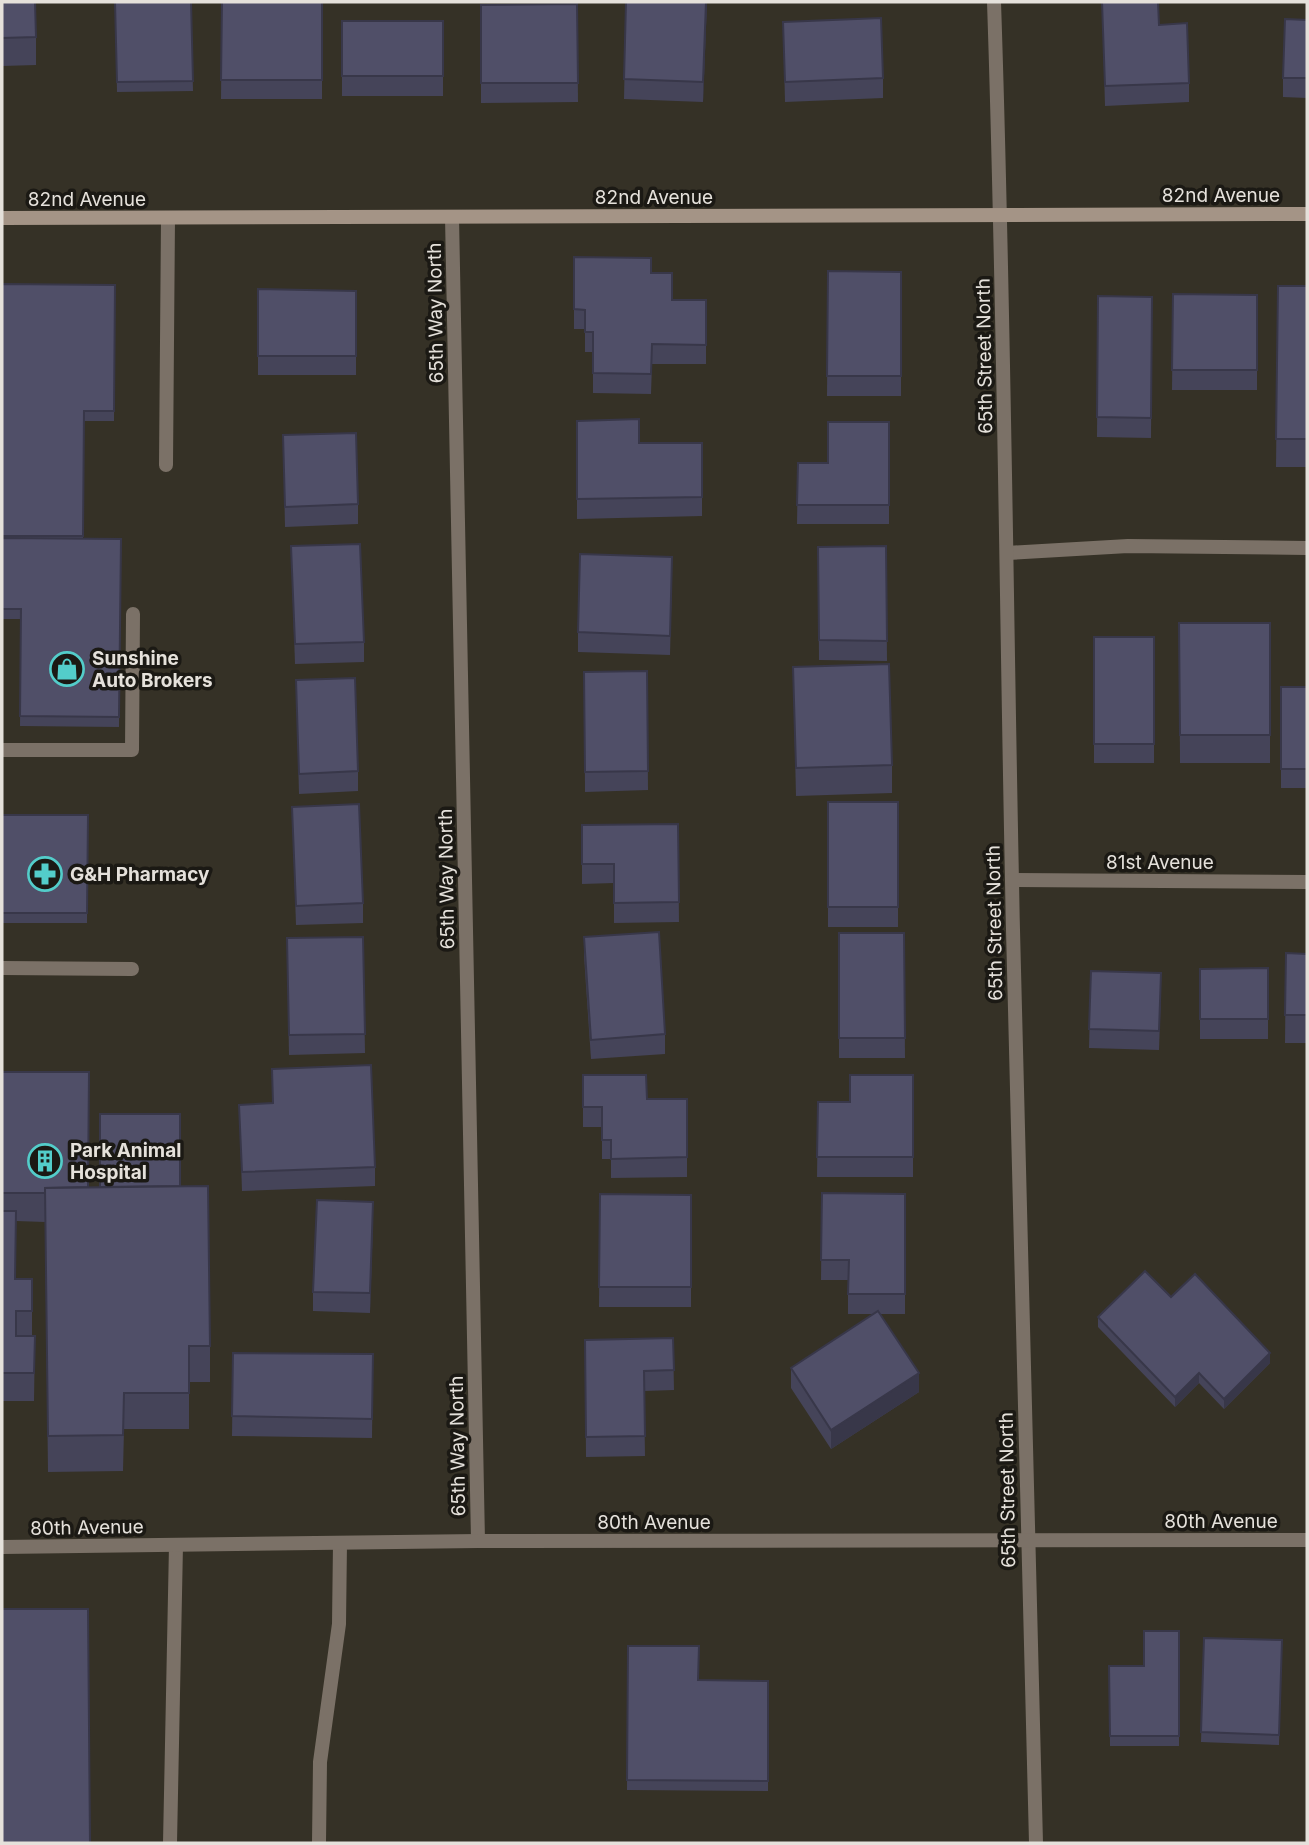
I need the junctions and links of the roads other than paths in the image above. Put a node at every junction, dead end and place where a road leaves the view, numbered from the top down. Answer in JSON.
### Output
{"nodes":[{"id":1,"x":993,"y":2,"type":"edge"},
{"id":2,"x":1307,"y":214,"type":"edge"},
{"id":3,"x":1001,"y":215,"type":"junction"},
{"id":4,"x":452,"y":217,"type":"junction"},
{"id":5,"x":2,"y":218,"type":"edge"},
{"id":6,"x":168,"y":218,"type":"junction"},
{"id":7,"x":166,"y":465,"type":"dead end"},
{"id":8,"x":1307,"y":548,"type":"edge"},
{"id":9,"x":1007,"y":553,"type":"junction"},
{"id":10,"x":133,"y":614,"type":"dead end"},
{"id":11,"x":2,"y":750,"type":"edge"},
{"id":12,"x":1012,"y":880,"type":"junction"},
{"id":13,"x":1307,"y":882,"type":"edge"},
{"id":14,"x":2,"y":968,"type":"edge"},
{"id":15,"x":132,"y":969,"type":"dead end"},
{"id":16,"x":1307,"y":1540,"type":"edge"},
{"id":17,"x":478,"y":1541,"type":"junction"},
{"id":18,"x":1027,"y":1541,"type":"junction"},
{"id":19,"x":340,"y":1543,"type":"junction"},
{"id":20,"x":176,"y":1545,"type":"junction"},
{"id":21,"x":2,"y":1547,"type":"edge"},
{"id":22,"x":170,"y":1843,"type":"edge"},
{"id":23,"x":319,"y":1843,"type":"edge"},
{"id":24,"x":1036,"y":1843,"type":"edge"}],
"edges":[{"from":1,"to":3,"type":"street","name":"65th Street North"},
{"from":2,"to":3,"type":"street","name":"82nd Avenue"},
{"from":3,"to":4,"type":"street","name":"82nd Avenue"},
{"from":3,"to":9,"type":"street","name":"65th Street North"},
{"from":4,"to":6,"type":"street","name":"82nd Avenue"},
{"from":4,"to":17,"type":"street","name":"65th Way North"},
{"from":5,"to":6,"type":"street","name":"82nd Avenue"},
{"from":6,"to":7,"type":"street"},
{"from":8,"to":9,"type":"street"},
{"from":9,"to":12,"type":"street","name":"65th Street North"},
{"from":10,"to":11,"type":"street"},
{"from":12,"to":13,"type":"street","name":"81st Avenue"},
{"from":12,"to":18,"type":"street","name":"65th Street North"},
{"from":14,"to":15,"type":"street"},
{"from":16,"to":18,"type":"street","name":"80th Avenue"},
{"from":17,"to":18,"type":"street","name":"80th Avenue"},
{"from":17,"to":19,"type":"street","name":"80th Avenue"},
{"from":18,"to":24,"type":"street","name":"65th Street North"},
{"from":19,"to":20,"type":"street","name":"80th Avenue"},
{"from":19,"to":23,"type":"street"},
{"from":20,"to":21,"type":"street","name":"80th Avenue"},
{"from":20,"to":22,"type":"street"}]}
